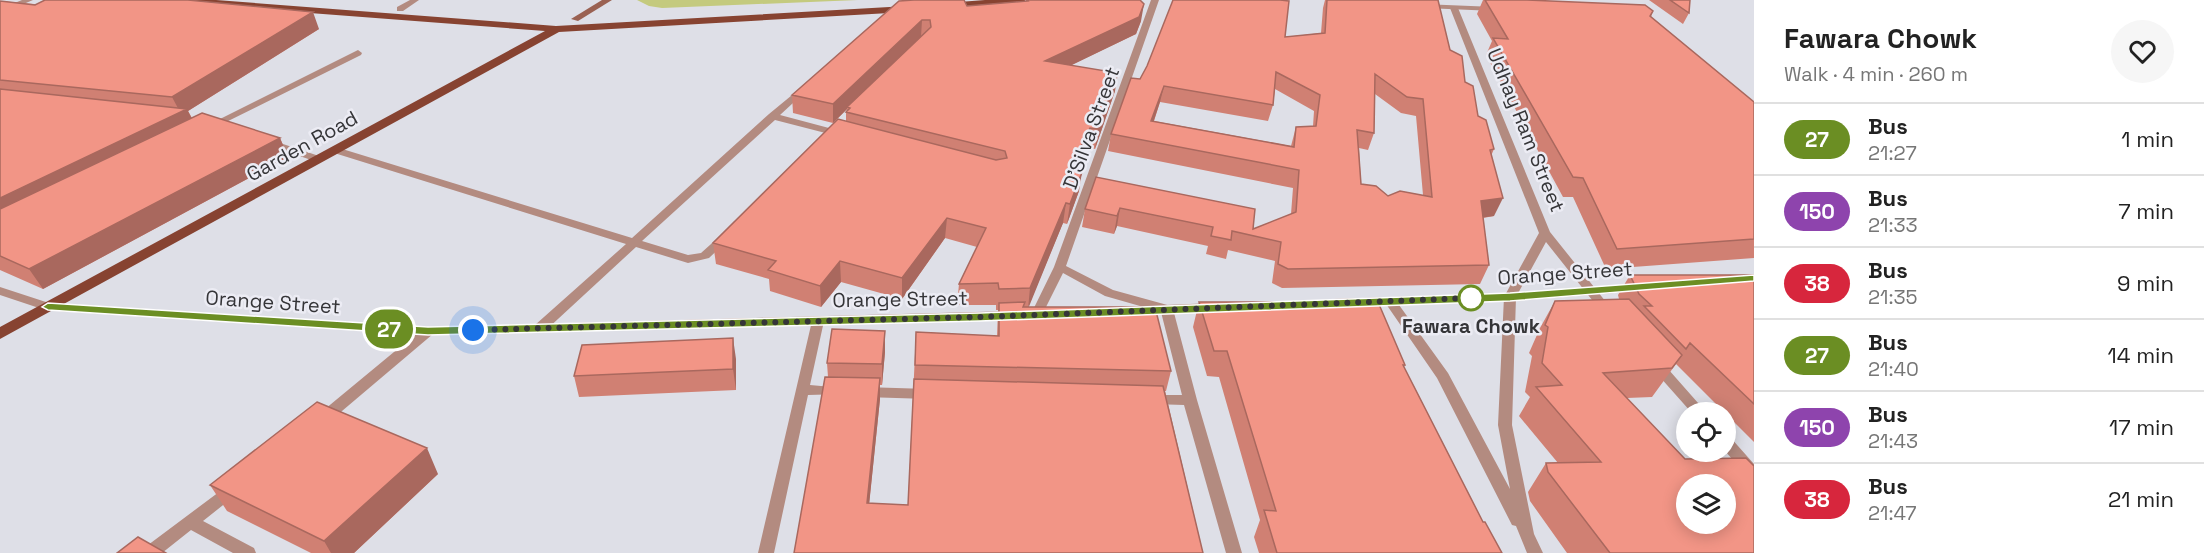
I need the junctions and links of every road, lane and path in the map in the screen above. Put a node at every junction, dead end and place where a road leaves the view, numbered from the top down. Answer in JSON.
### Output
{"nodes":[{"id":1,"x":28,"y":0,"type":"edge"},
{"id":2,"x":179,"y":0,"type":"edge"},
{"id":3,"x":278,"y":0,"type":"edge"},
{"id":4,"x":415,"y":0,"type":"edge"},
{"id":5,"x":608,"y":0,"type":"edge"},
{"id":6,"x":949,"y":0,"type":"edge"},
{"id":7,"x":1021,"y":0,"type":"edge"},
{"id":8,"x":1155,"y":0,"type":"edge"},
{"id":9,"x":938,"y":4,"type":"edge"},
{"id":10,"x":915,"y":6,"type":"edge"},
{"id":11,"x":1420,"y":6,"type":"edge"},
{"id":12,"x":891,"y":7,"type":"junction"},
{"id":13,"x":1454,"y":8,"type":"junction"},
{"id":14,"x":400,"y":9,"type":"junction"},
{"id":15,"x":1499,"y":10,"type":"edge"},
{"id":16,"x":0,"y":12,"type":"edge"},
{"id":17,"x":575,"y":19,"type":"junction"},
{"id":18,"x":876,"y":26,"type":"edge"},
{"id":19,"x":556,"y":29,"type":"junction"},
{"id":20,"x":358,"y":53,"type":"dead end"},
{"id":21,"x":815,"y":78,"type":"edge"},
{"id":22,"x":772,"y":116,"type":"junction"},
{"id":23,"x":842,"y":124,"type":"edge"},
{"id":24,"x":213,"y":126,"type":"edge"},
{"id":25,"x":834,"y":132,"type":"junction"},
{"id":26,"x":257,"y":138,"type":"edge"},
{"id":27,"x":856,"y":138,"type":"edge"},
{"id":28,"x":826,"y":141,"type":"edge"},
{"id":29,"x":335,"y":150,"type":"junction"},
{"id":30,"x":318,"y":159,"type":"junction"},
{"id":31,"x":731,"y":231,"type":"edge"},
{"id":32,"x":1545,"y":233,"type":"junction"},
{"id":33,"x":633,"y":241,"type":"junction"},
{"id":34,"x":1060,"y":267,"type":"junction"},
{"id":35,"x":1645,"y":287,"type":"edge"},
{"id":36,"x":0,"y":291,"type":"edge"},
{"id":37,"x":1589,"y":291,"type":"junction"},
{"id":38,"x":1510,"y":297,"type":"junction"},
{"id":39,"x":1390,"y":301,"type":"junction"},
{"id":40,"x":1319,"y":303,"type":"edge"},
{"id":41,"x":1225,"y":306,"type":"edge"},
{"id":42,"x":48,"y":307,"type":"junction"},
{"id":43,"x":1167,"y":309,"type":"junction"},
{"id":44,"x":1120,"y":310,"type":"edge"},
{"id":45,"x":1043,"y":314,"type":"joint"},
{"id":46,"x":818,"y":321,"type":"junction"},
{"id":47,"x":1621,"y":326,"type":"edge"},
{"id":48,"x":540,"y":328,"type":"junction"},
{"id":49,"x":428,"y":331,"type":"junction"},
{"id":50,"x":0,"y":333,"type":"edge"},
{"id":51,"x":1645,"y":352,"type":"edge"},
{"id":52,"x":804,"y":390,"type":"junction"},
{"id":53,"x":946,"y":395,"type":"edge"},
{"id":54,"x":1132,"y":399,"type":"edge"},
{"id":55,"x":1190,"y":400,"type":"junction"},
{"id":56,"x":1690,"y":402,"type":"edge"},
{"id":57,"x":316,"y":424,"type":"edge"},
{"id":58,"x":1736,"y":454,"type":"edge"},
{"id":59,"x":1754,"y":474,"type":"edge"},
{"id":60,"x":244,"y":480,"type":"edge"},
{"id":61,"x":190,"y":522,"type":"junction"},
{"id":62,"x":1526,"y":534,"type":"junction"},
{"id":63,"x":150,"y":553,"type":"edge"},
{"id":64,"x":249,"y":553,"type":"edge"},
{"id":65,"x":766,"y":553,"type":"edge"},
{"id":66,"x":1234,"y":553,"type":"edge"},
{"id":67,"x":1535,"y":553,"type":"edge"}],
"edges":[{"from":1,"to":16,"type":"street"},
{"from":2,"to":19,"type":"main road"},
{"from":3,"to":14,"type":"main road"},
{"from":4,"to":14,"type":"street"},
{"from":5,"to":17,"type":"main road"},
{"from":6,"to":9,"type":"main road"},
{"from":7,"to":9,"type":"main road"},
{"from":8,"to":34,"type":"street","name":"D'Silva Street"},
{"from":10,"to":12,"type":"main road"},
{"from":11,"to":13,"type":"street"},
{"from":12,"to":17,"type":"main road"},
{"from":12,"to":18,"type":"street"},
{"from":12,"to":19,"type":"main road"},
{"from":13,"to":15,"type":"street"},
{"from":13,"to":32,"type":"street","name":"Udhay Ram Street"},
{"from":14,"to":17,"type":"main road"},
{"from":17,"to":19,"type":"main road","name":"Garden Road"},
{"from":19,"to":29,"type":"main road","name":"Garden Road"},
{"from":20,"to":24,"type":"street"},
{"from":21,"to":22,"type":"street"},
{"from":22,"to":25,"type":"street"},
{"from":22,"to":33,"type":"street"},
{"from":23,"to":25,"type":"street"},
{"from":25,"to":27,"type":"street"},
{"from":25,"to":28,"type":"street"},
{"from":26,"to":30,"type":"street"},
{"from":29,"to":30,"type":"main road","name":"Garden Road"},
{"from":29,"to":33,"type":"street"},
{"from":30,"to":42,"type":"main road","name":"Garden Road"},
{"from":31,"to":33,"type":"street"},
{"from":32,"to":37,"type":"street"},
{"from":32,"to":38,"type":"street","name":"Udhay Ram Street"},
{"from":33,"to":48,"type":"street"},
{"from":34,"to":43,"type":"street"},
{"from":34,"to":45,"type":"street","name":"D'Silva Street"},
{"from":35,"to":37,"type":"street","name":"Orange Street"},
{"from":36,"to":42,"type":"street","name":"Orange Street"},
{"from":37,"to":38,"type":"street","name":"Orange Street"},
{"from":37,"to":47,"type":"street"},
{"from":38,"to":39,"type":"street","name":"Orange Street"},
{"from":38,"to":62,"type":"street"},
{"from":39,"to":40,"type":"street","name":"Orange Street"},
{"from":39,"to":62,"type":"street"},
{"from":41,"to":43,"type":"street"},
{"from":42,"to":49,"type":"street","name":"Orange Street"},
{"from":42,"to":50,"type":"main road","name":"Garden Road"},
{"from":43,"to":44,"type":"street"},
{"from":43,"to":55,"type":"street"},
{"from":45,"to":46,"type":"street","name":"Orange Street"},
{"from":46,"to":48,"type":"street","name":"Orange Street"},
{"from":46,"to":52,"type":"street"},
{"from":48,"to":49,"type":"street","name":"Orange Street"},
{"from":49,"to":57,"type":"street"},
{"from":51,"to":56,"type":"street"},
{"from":52,"to":53,"type":"street"},
{"from":52,"to":65,"type":"street"},
{"from":54,"to":55,"type":"street"},
{"from":55,"to":66,"type":"street"},
{"from":58,"to":59,"type":"street"},
{"from":60,"to":61,"type":"street"},
{"from":61,"to":63,"type":"street"},
{"from":61,"to":64,"type":"street"},
{"from":62,"to":67,"type":"street"}]}
